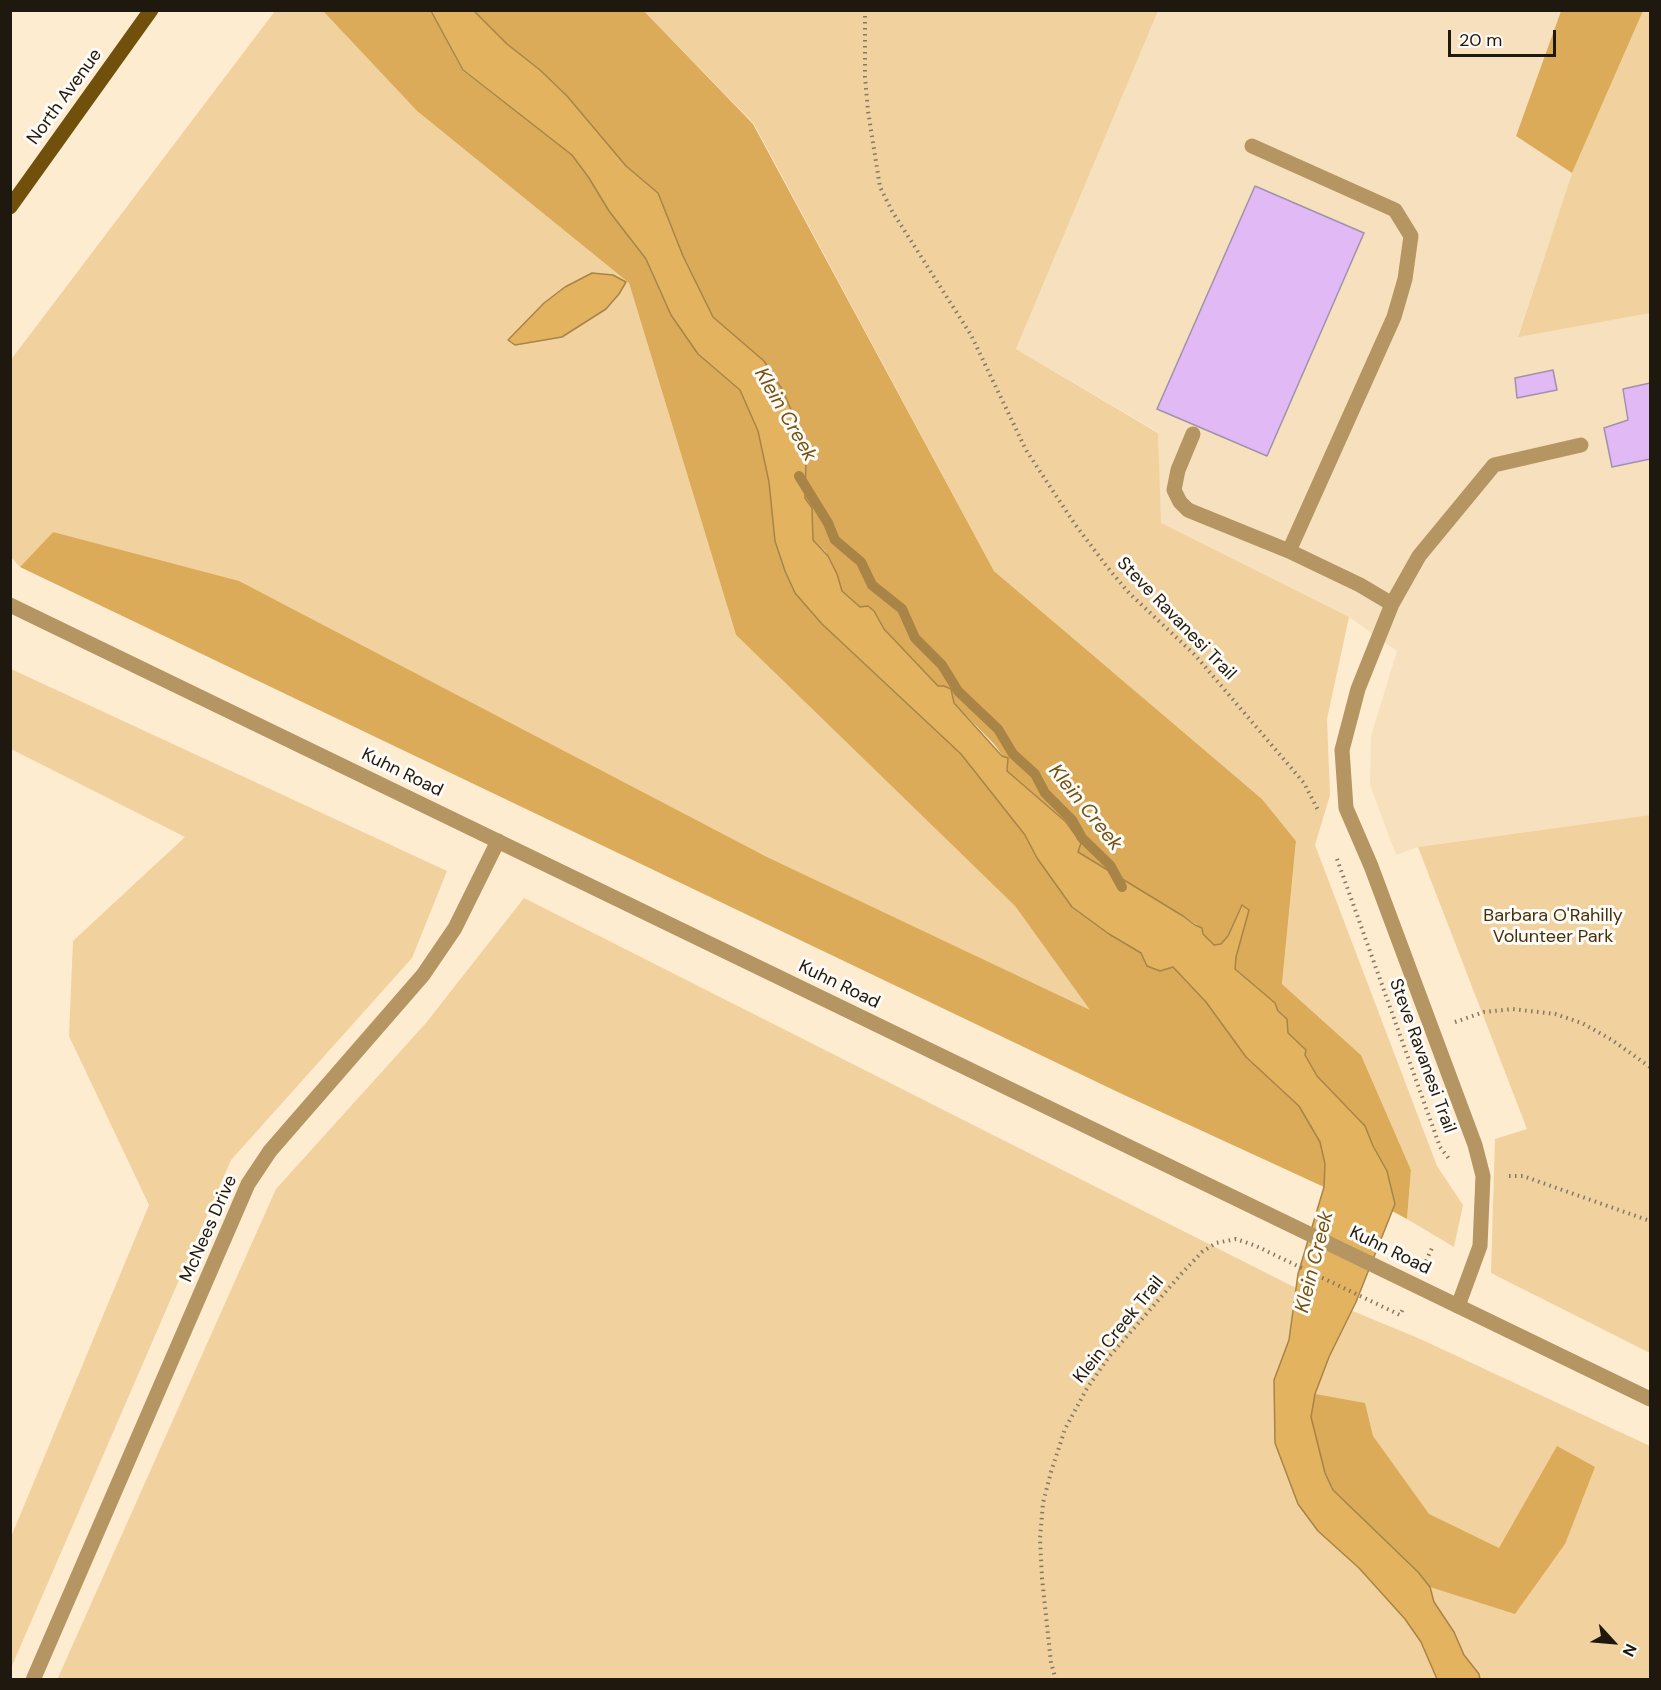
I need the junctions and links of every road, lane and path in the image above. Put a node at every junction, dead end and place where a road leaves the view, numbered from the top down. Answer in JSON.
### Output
{"nodes":[{"id":1,"x":151,"y":10,"type":"edge"},
{"id":2,"x":865,"y":10,"type":"edge"},
{"id":3,"x":1252,"y":146,"type":"dead end"},
{"id":4,"x":10,"y":207,"type":"edge"},
{"id":5,"x":1193,"y":434,"type":"dead end"},
{"id":6,"x":1581,"y":445,"type":"dead end"},
{"id":7,"x":1290,"y":551,"type":"junction"},
{"id":8,"x":1392,"y":604,"type":"junction"},
{"id":9,"x":10,"y":605,"type":"edge"},
{"id":10,"x":1321,"y":816,"type":"dead end"},
{"id":11,"x":498,"y":841,"type":"junction"},
{"id":12,"x":1333,"y":849,"type":"dead end"},
{"id":13,"x":1432,"y":1030,"type":"junction"},
{"id":14,"x":1650,"y":1067,"type":"edge"},
{"id":15,"x":1452,"y":1162,"type":"dead end"},
{"id":16,"x":1503,"y":1176,"type":"dead end"},
{"id":17,"x":1650,"y":1221,"type":"edge"},
{"id":18,"x":1458,"y":1306,"type":"junction"},
{"id":19,"x":1400,"y":1315,"type":"dead end"},
{"id":20,"x":1650,"y":1400,"type":"edge"},
{"id":21,"x":33,"y":1680,"type":"edge"},
{"id":22,"x":1056,"y":1680,"type":"edge"}],
"edges":[{"from":1,"to":4,"type":"main road","name":"North Avenue"},
{"from":2,"to":10,"type":"path","name":"Steve Ravanesi Trail"},
{"from":3,"to":7,"type":"street"},
{"from":5,"to":7,"type":"street"},
{"from":6,"to":8,"type":"street"},
{"from":7,"to":8,"type":"street"},
{"from":8,"to":13,"type":"street"},
{"from":9,"to":11,"type":"street","name":"Kuhn Road"},
{"from":11,"to":18,"type":"street","name":"Kuhn Road"},
{"from":11,"to":21,"type":"street","name":"McNees Drive"},
{"from":12,"to":15,"type":"path","name":"Steve Ravanesi Trail"},
{"from":13,"to":14,"type":"path"},
{"from":13,"to":18,"type":"street"},
{"from":16,"to":17,"type":"path"},
{"from":18,"to":20,"type":"street","name":"Kuhn Road"},
{"from":19,"to":22,"type":"path","name":"Klein Creek Trail"}]}
